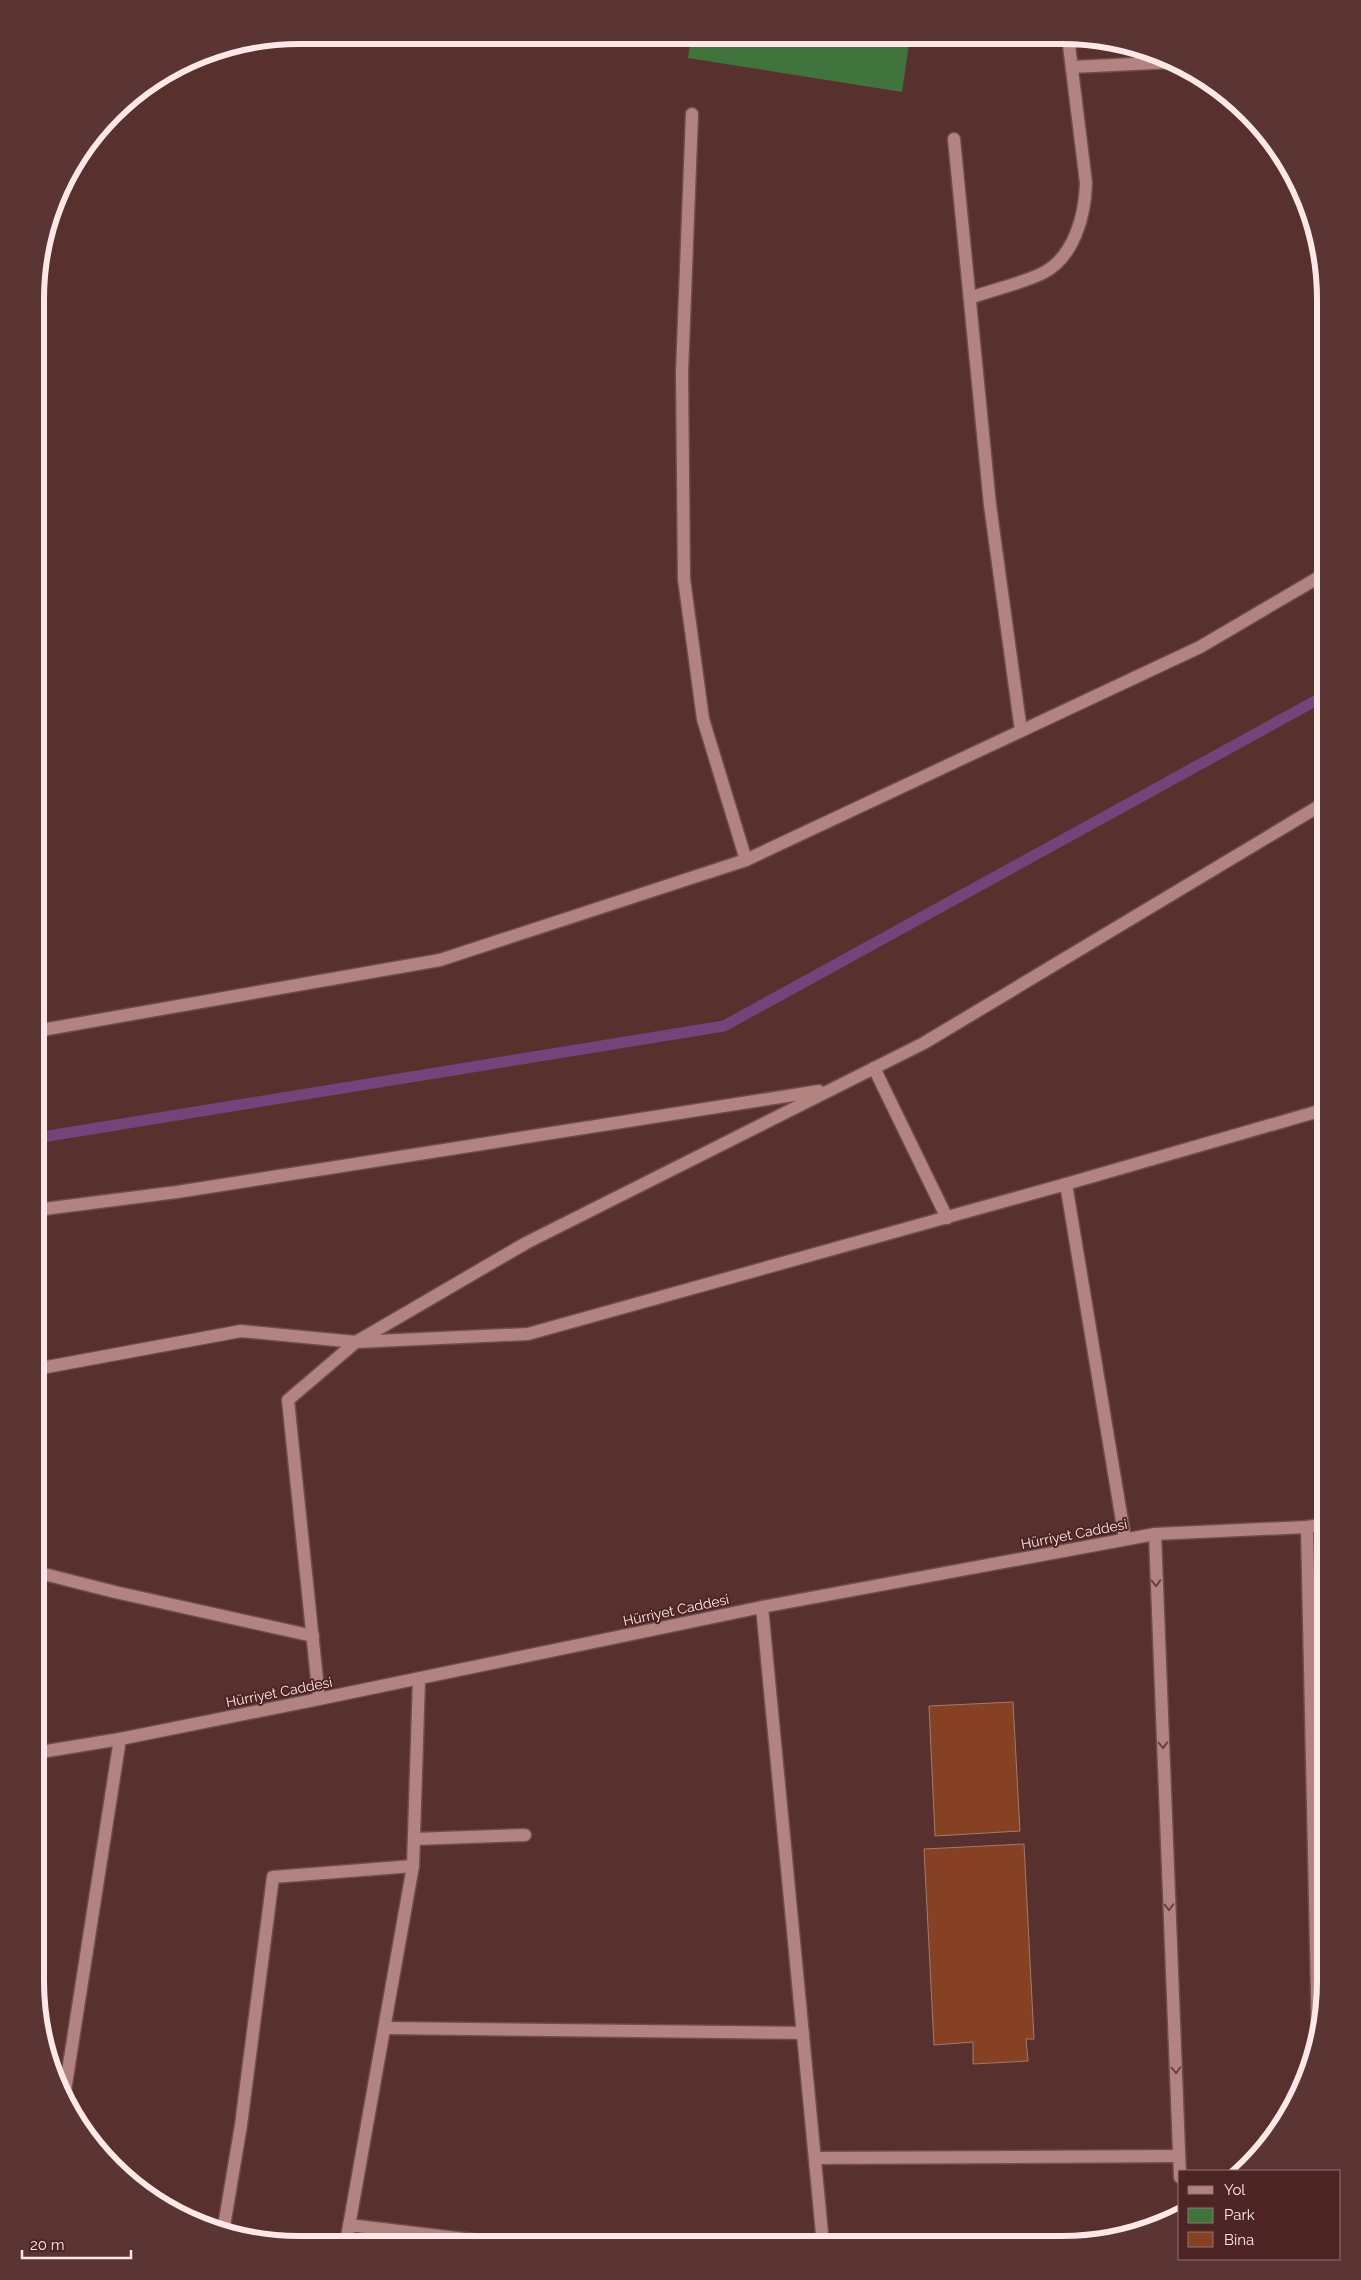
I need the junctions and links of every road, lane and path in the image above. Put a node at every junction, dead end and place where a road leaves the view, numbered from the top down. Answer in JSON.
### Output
{"nodes":[{"id":1,"x":1069,"y":44,"type":"edge"},
{"id":2,"x":1159,"y":63,"type":"edge"},
{"id":3,"x":1072,"y":66,"type":"junction"},
{"id":4,"x":692,"y":114,"type":"dead end"},
{"id":5,"x":954,"y":139,"type":"dead end"},
{"id":6,"x":970,"y":298,"type":"junction"},
{"id":7,"x":1317,"y":578,"type":"edge"},
{"id":8,"x":1021,"y":730,"type":"junction"},
{"id":9,"x":1317,"y":807,"type":"edge"},
{"id":10,"x":746,"y":860,"type":"junction"},
{"id":11,"x":44,"y":1030,"type":"edge"},
{"id":12,"x":874,"y":1068,"type":"junction"},
{"id":13,"x":832,"y":1089,"type":"junction"},
{"id":14,"x":1317,"y":1112,"type":"edge"},
{"id":15,"x":1066,"y":1184,"type":"junction"},
{"id":16,"x":44,"y":1209,"type":"edge"},
{"id":17,"x":947,"y":1218,"type":"junction"},
{"id":18,"x":356,"y":1342,"type":"junction"},
{"id":19,"x":44,"y":1368,"type":"edge"},
{"id":20,"x":1317,"y":1525,"type":"edge"},
{"id":21,"x":1307,"y":1527,"type":"junction"},
{"id":22,"x":1154,"y":1534,"type":"junction"},
{"id":23,"x":1125,"y":1539,"type":"junction"},
{"id":24,"x":44,"y":1574,"type":"edge"},
{"id":25,"x":762,"y":1607,"type":"junction"},
{"id":26,"x":313,"y":1636,"type":"junction"},
{"id":27,"x":419,"y":1679,"type":"junction"},
{"id":28,"x":319,"y":1700,"type":"junction"},
{"id":29,"x":120,"y":1739,"type":"junction"},
{"id":30,"x":1317,"y":1748,"type":"edge"},
{"id":31,"x":44,"y":1752,"type":"edge"},
{"id":32,"x":525,"y":1835,"type":"dead end"},
{"id":33,"x":414,"y":1839,"type":"junction"},
{"id":34,"x":413,"y":1866,"type":"junction"},
{"id":35,"x":385,"y":2028,"type":"junction"},
{"id":36,"x":803,"y":2033,"type":"junction"},
{"id":37,"x":66,"y":2085,"type":"edge"},
{"id":38,"x":1179,"y":2156,"type":"junction"},
{"id":39,"x":815,"y":2158,"type":"junction"},
{"id":40,"x":1180,"y":2170,"type":"edge"},
{"id":41,"x":224,"y":2225,"type":"edge"},
{"id":42,"x":349,"y":2225,"type":"junction"},
{"id":43,"x":347,"y":2236,"type":"edge"},
{"id":44,"x":440,"y":2236,"type":"edge"},
{"id":45,"x":822,"y":2236,"type":"edge"}],
"edges":[{"from":1,"to":3,"type":"street"},
{"from":2,"to":3,"type":"street"},
{"from":3,"to":6,"type":"street"},
{"from":4,"to":10,"type":"street"},
{"from":5,"to":6,"type":"street"},
{"from":6,"to":8,"type":"street"},
{"from":7,"to":8,"type":"street"},
{"from":8,"to":10,"type":"street"},
{"from":9,"to":12,"type":"street"},
{"from":10,"to":11,"type":"street"},
{"from":12,"to":13,"type":"street"},
{"from":12,"to":17,"type":"street"},
{"from":13,"to":16,"type":"street"},
{"from":13,"to":18,"type":"street"},
{"from":14,"to":15,"type":"street"},
{"from":15,"to":17,"type":"street"},
{"from":15,"to":23,"type":"street"},
{"from":17,"to":18,"type":"street"},
{"from":18,"to":19,"type":"street"},
{"from":18,"to":26,"type":"street"},
{"from":20,"to":21,"type":"street","name":"Hürriyet Caddesi"},
{"from":21,"to":22,"type":"street","name":"Hürriyet Caddesi"},
{"from":21,"to":30,"type":"street"},
{"from":22,"to":23,"type":"street","name":"Hürriyet Caddesi"},
{"from":22,"to":38,"type":"street","one_way":true},
{"from":23,"to":25,"type":"street","name":"Hürriyet Caddesi"},
{"from":24,"to":26,"type":"street"},
{"from":25,"to":27,"type":"street","name":"Hürriyet Caddesi"},
{"from":25,"to":36,"type":"street"},
{"from":26,"to":28,"type":"street"},
{"from":27,"to":28,"type":"street","name":"Hürriyet Caddesi"},
{"from":27,"to":33,"type":"street"},
{"from":28,"to":29,"type":"street","name":"Hürriyet Caddesi"},
{"from":29,"to":31,"type":"street","name":"Hürriyet Caddesi"},
{"from":29,"to":37,"type":"street"},
{"from":32,"to":33,"type":"street"},
{"from":33,"to":34,"type":"street"},
{"from":34,"to":35,"type":"street"},
{"from":34,"to":41,"type":"street"},
{"from":35,"to":36,"type":"street"},
{"from":35,"to":42,"type":"street"},
{"from":36,"to":39,"type":"street"},
{"from":38,"to":39,"type":"street"},
{"from":38,"to":40,"type":"street"},
{"from":39,"to":45,"type":"street"},
{"from":42,"to":43,"type":"street"},
{"from":42,"to":44,"type":"street"}]}
